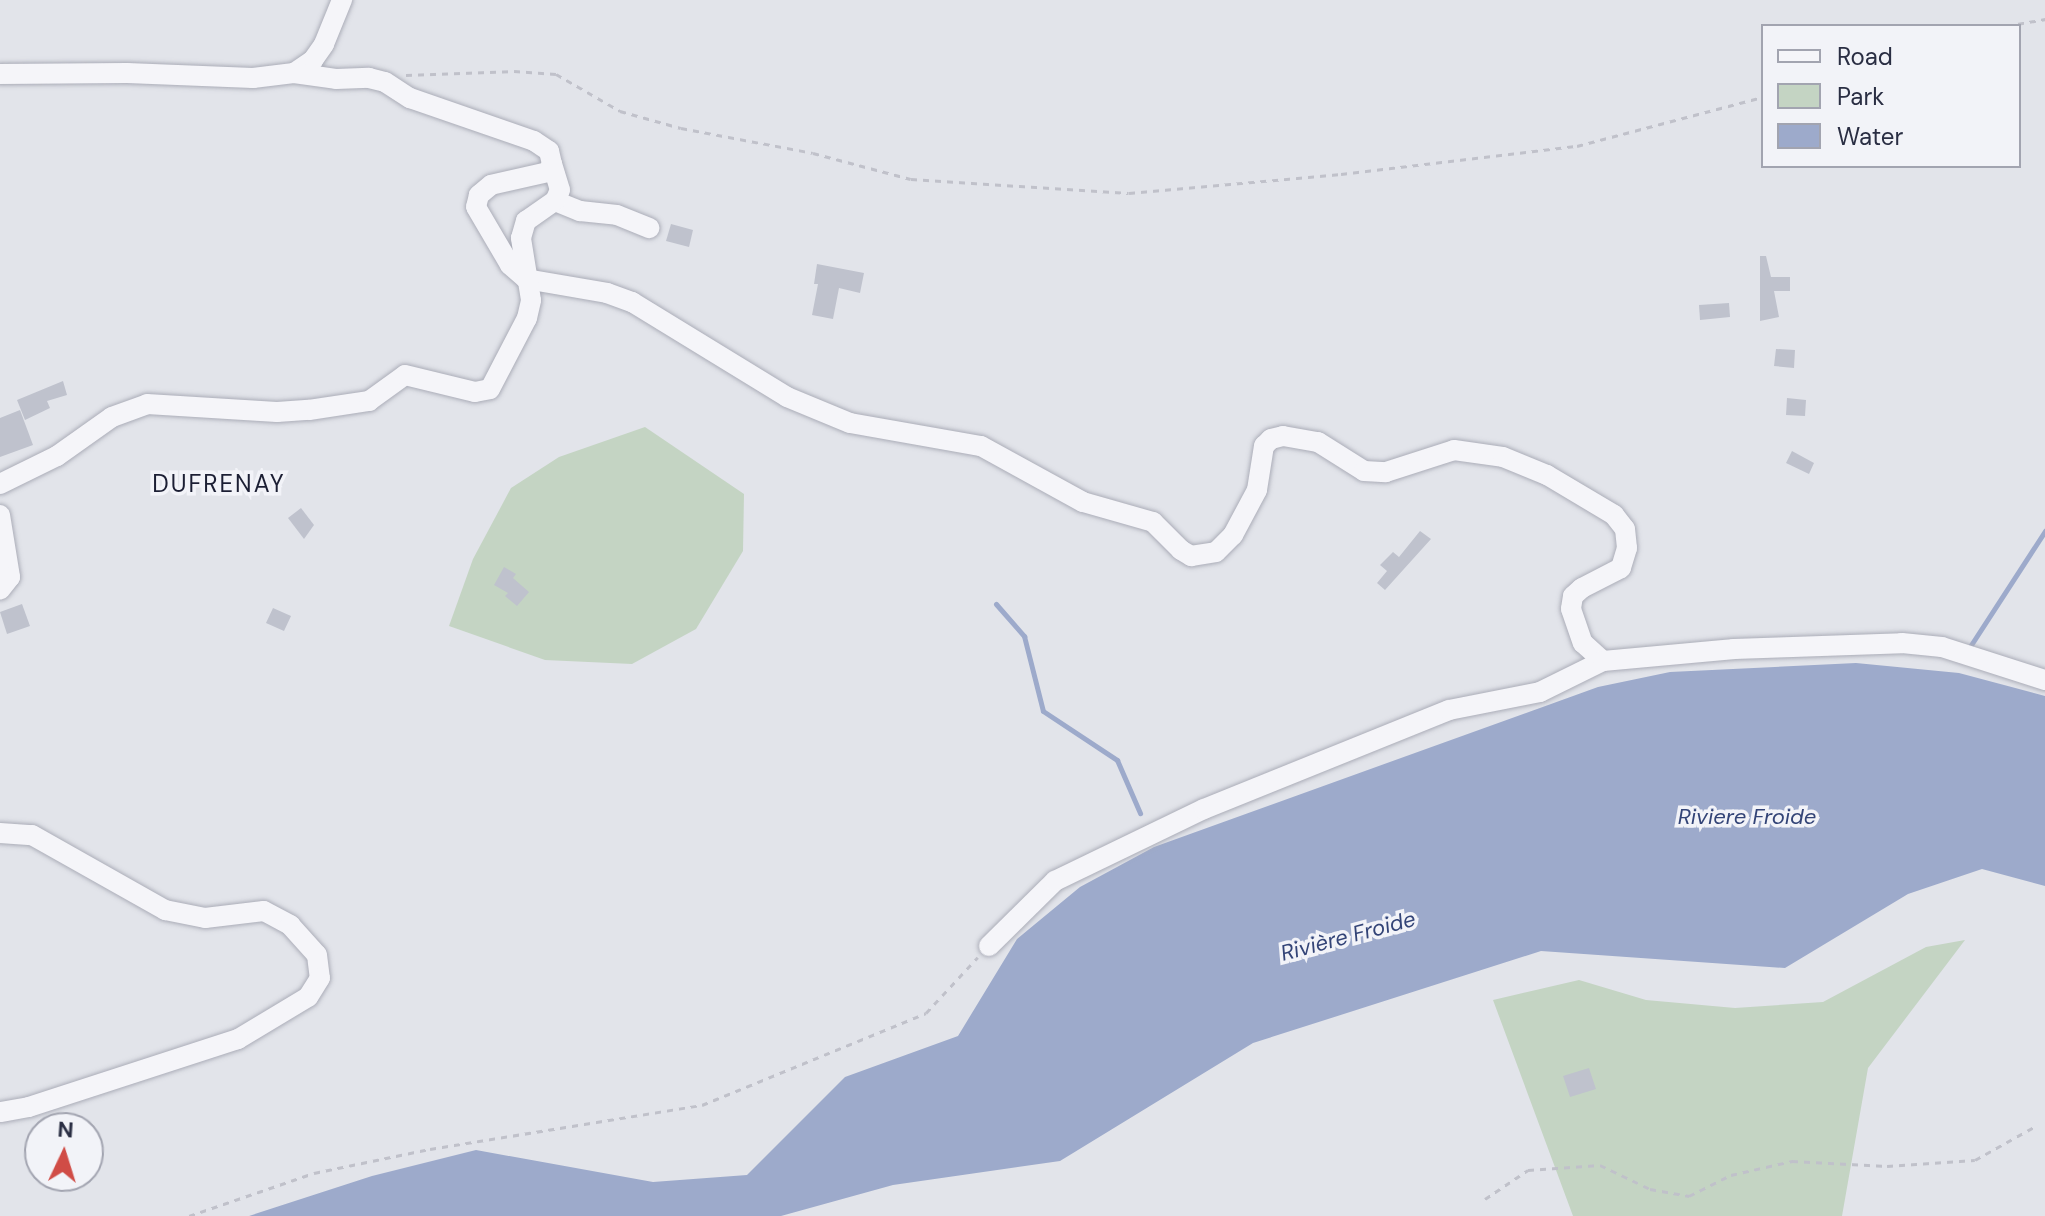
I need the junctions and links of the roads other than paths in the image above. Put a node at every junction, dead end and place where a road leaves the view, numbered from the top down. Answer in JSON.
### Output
{"nodes":[{"id":1,"x":342,"y":0,"type":"edge"},
{"id":2,"x":294,"y":73,"type":"junction"},
{"id":3,"x":0,"y":74,"type":"edge"},
{"id":4,"x":552,"y":164,"type":"junction"},
{"id":5,"x":555,"y":201,"type":"junction"},
{"id":6,"x":650,"y":228,"type":"dead end"},
{"id":7,"x":526,"y":279,"type":"junction"},
{"id":8,"x":0,"y":484,"type":"edge"},
{"id":9,"x":0,"y":515,"type":"edge"},
{"id":10,"x":0,"y":590,"type":"edge"},
{"id":11,"x":1603,"y":661,"type":"junction"},
{"id":12,"x":2045,"y":680,"type":"edge"},
{"id":13,"x":0,"y":833,"type":"edge"},
{"id":14,"x":989,"y":946,"type":"road end"},
{"id":15,"x":0,"y":1112,"type":"edge"}],
"edges":[{"from":1,"to":2,"type":"street"},
{"from":2,"to":3,"type":"street"},
{"from":2,"to":4,"type":"street"},
{"from":4,"to":5,"type":"street"},
{"from":4,"to":7,"type":"street"},
{"from":5,"to":6,"type":"street"},
{"from":5,"to":7,"type":"street"},
{"from":7,"to":8,"type":"street"},
{"from":7,"to":11,"type":"street"},
{"from":9,"to":10,"type":"street"},
{"from":11,"to":12,"type":"street"},
{"from":11,"to":14,"type":"street"},
{"from":13,"to":15,"type":"street"}]}
